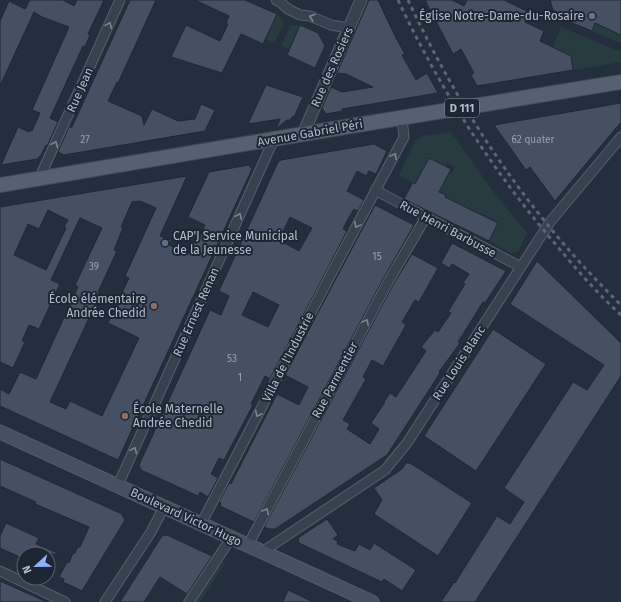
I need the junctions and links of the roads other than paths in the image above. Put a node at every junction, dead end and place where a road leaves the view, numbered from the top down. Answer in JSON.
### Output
{"nodes":[{"id":1,"x":120,"y":0,"type":"edge"},
{"id":2,"x":276,"y":0,"type":"edge"},
{"id":3,"x":361,"y":0,"type":"edge"},
{"id":4,"x":349,"y":28,"type":"junction"},
{"id":5,"x":621,"y":82,"type":"edge"},
{"id":6,"x":402,"y":118,"type":"junction"},
{"id":7,"x":303,"y":134,"type":"junction"},
{"id":8,"x":621,"y":137,"type":"edge"},
{"id":9,"x":274,"y":139,"type":"junction"},
{"id":10,"x":39,"y":179,"type":"junction"},
{"id":11,"x":0,"y":185,"type":"edge"},
{"id":12,"x":375,"y":190,"type":"junction"},
{"id":13,"x":426,"y":217,"type":"junction"},
{"id":14,"x":521,"y":267,"type":"junction"},
{"id":15,"x":0,"y":432,"type":"edge"},
{"id":16,"x":118,"y":486,"type":"junction"},
{"id":17,"x":164,"y":507,"type":"junction"},
{"id":18,"x":201,"y":524,"type":"junction"},
{"id":19,"x":231,"y":538,"type":"junction"},
{"id":20,"x":248,"y":545,"type":"junction"},
{"id":21,"x":262,"y":552,"type":"junction"},
{"id":22,"x":0,"y":571,"type":"edge"},
{"id":23,"x":65,"y":602,"type":"edge"},
{"id":24,"x":105,"y":602,"type":"edge"},
{"id":25,"x":189,"y":602,"type":"edge"},
{"id":26,"x":372,"y":602,"type":"edge"}],
"edges":[{"from":10,"to":1,"type":"street","name":"Rue Jean","one_way":true},
{"from":4,"to":2,"type":"street","one_way":true},
{"from":3,"to":4,"type":"street","name":"Rue des Rosiers"},
{"from":4,"to":7,"type":"street","name":"Rue des Rosiers"},
{"from":5,"to":6,"type":"main road","name":"Avenue Gabriel Péri","number":"D 111"},
{"from":6,"to":7,"type":"main road","name":"Avenue Gabriel Péri","number":"D 111"},
{"from":12,"to":6,"type":"street","name":"Villa de l'Industrie","one_way":true},
{"from":7,"to":9,"type":"main road","name":"Avenue Gabriel Péri","number":"D 111"},
{"from":8,"to":14,"type":"street","name":"Rue Louis Blanc"},
{"from":9,"to":10,"type":"main road","name":"Avenue Gabriel Péri","number":"D 111"},
{"from":16,"to":9,"type":"street","name":"Rue Ernest Renan","one_way":true},
{"from":10,"to":11,"type":"main road","name":"Avenue Gabriel Péri","number":"D 111"},
{"from":12,"to":13,"type":"street","name":"Rue Henri Barbusse"},
{"from":12,"to":18,"type":"street","name":"Villa de l'Industrie","one_way":true},
{"from":13,"to":14,"type":"street","name":"Rue Henri Barbusse"},
{"from":20,"to":13,"type":"street","name":"Rue Parmentier","one_way":true},
{"from":14,"to":21,"type":"street","name":"Rue Louis Blanc"},
{"from":15,"to":16,"type":"main road","name":"Boulevard Victor Hugo"},
{"from":16,"to":17,"type":"main road","name":"Boulevard Victor Hugo"},
{"from":17,"to":18,"type":"main road","name":"Boulevard Victor Hugo"},
{"from":17,"to":24,"type":"street"},
{"from":18,"to":19,"type":"main road","name":"Boulevard Victor Hugo"},
{"from":19,"to":20,"type":"main road","name":"Boulevard Victor Hugo"},
{"from":19,"to":25,"type":"street"},
{"from":20,"to":21,"type":"main road","name":"Boulevard Victor Hugo"},
{"from":21,"to":26,"type":"main road","name":"Boulevard Victor Hugo"},
{"from":22,"to":23,"type":"street"}]}
